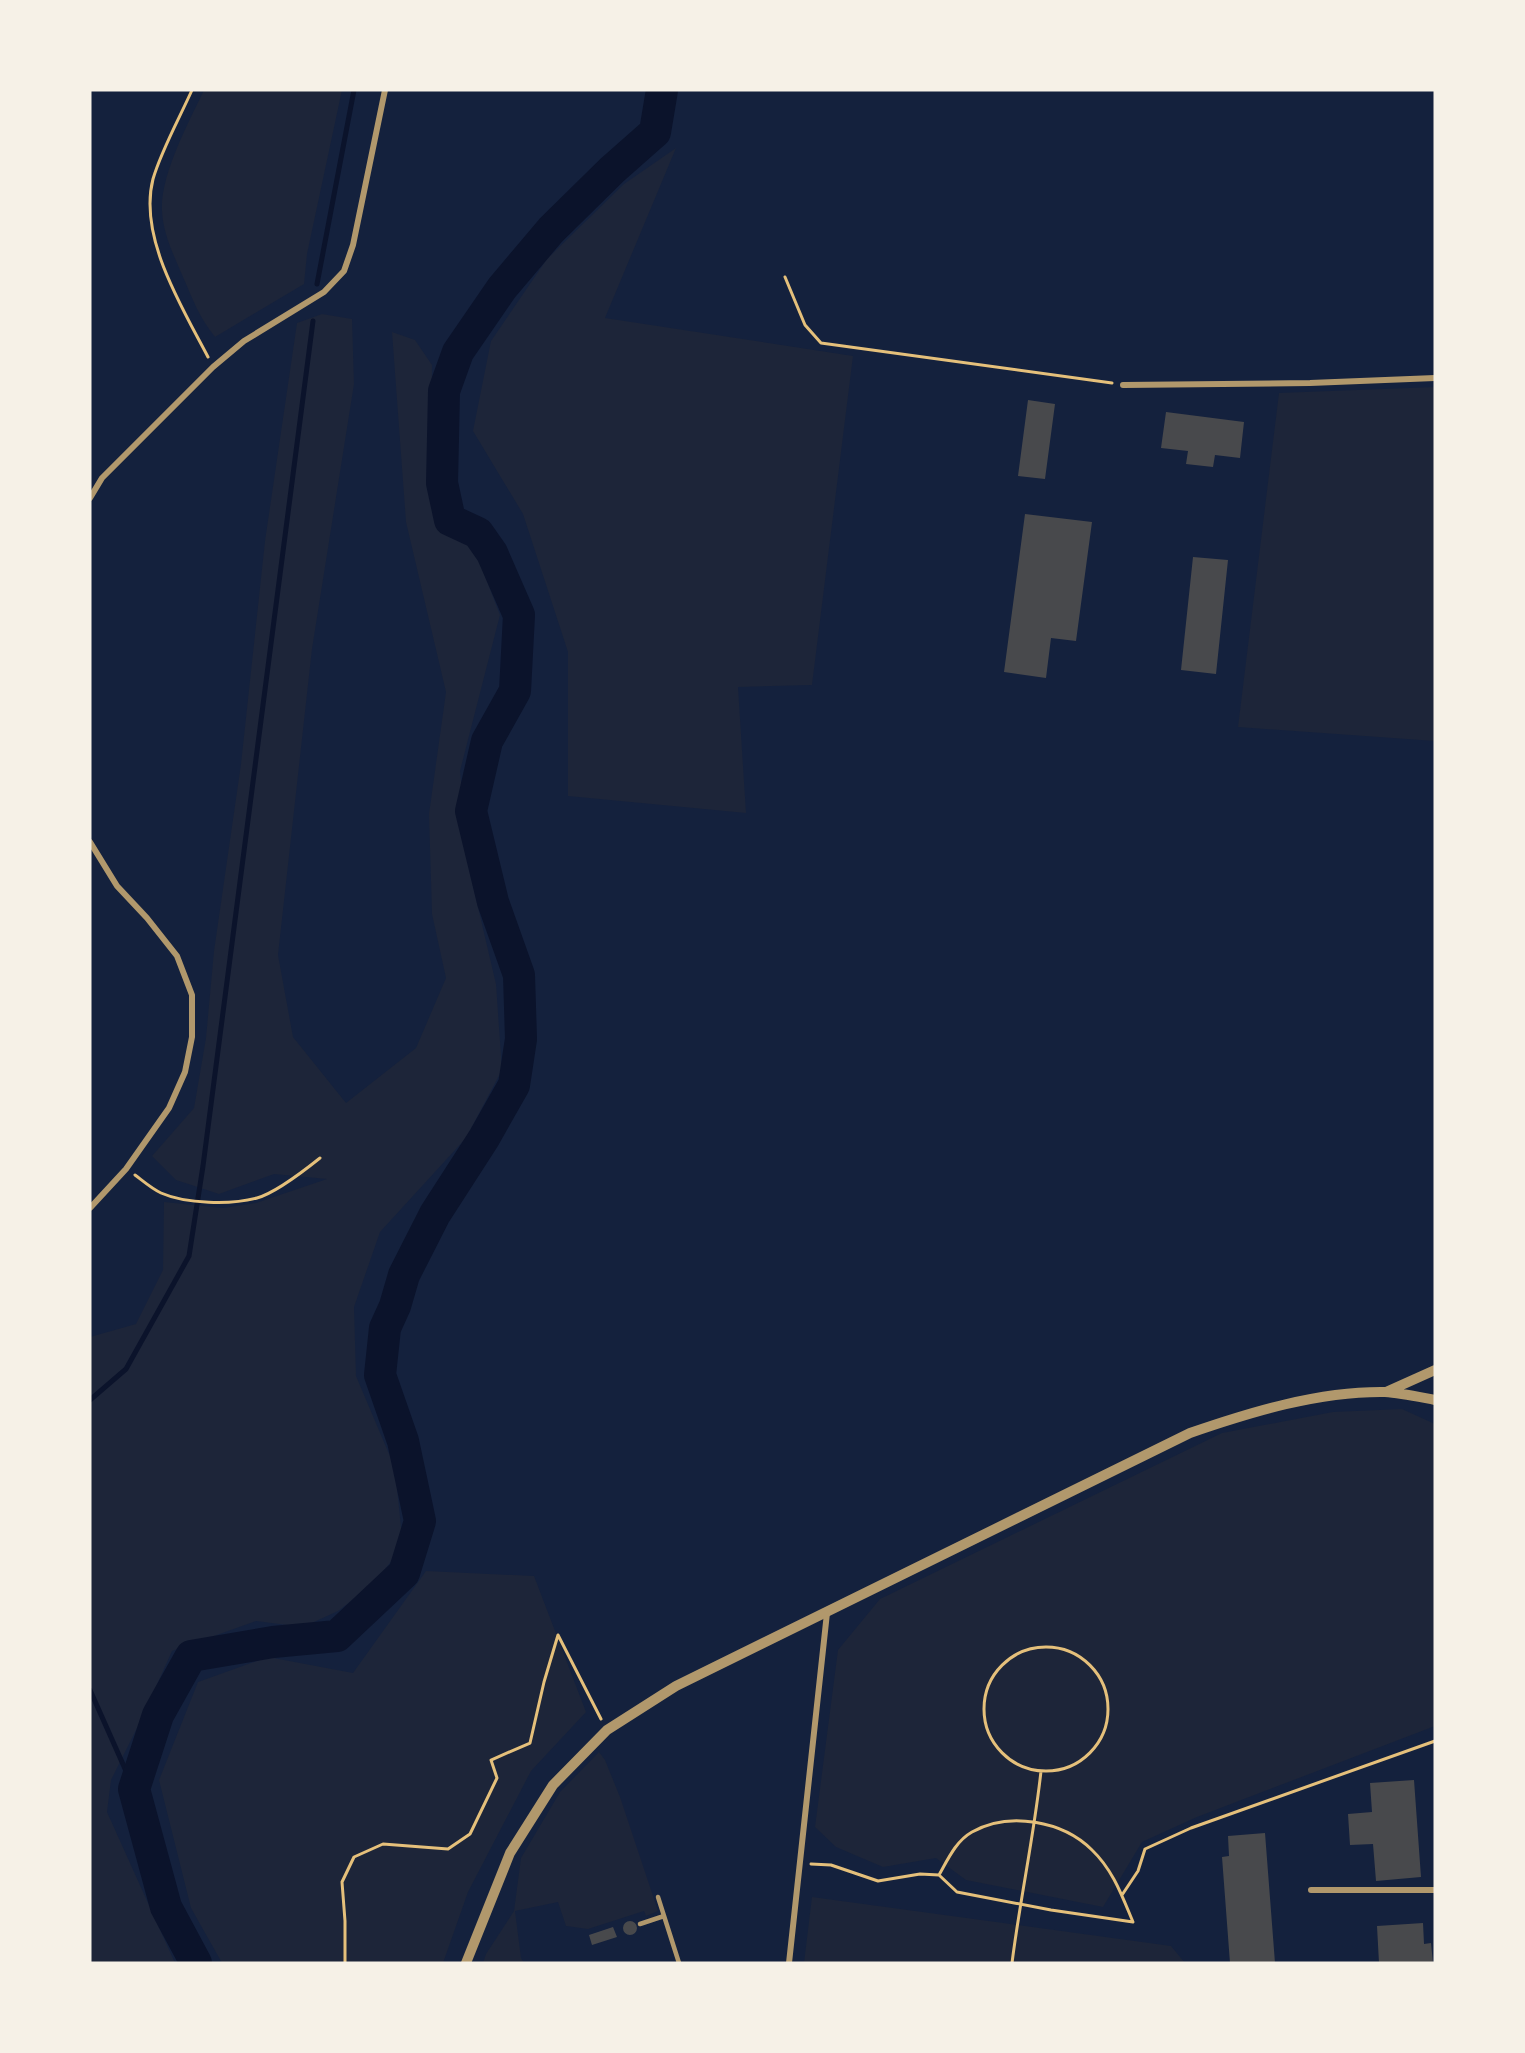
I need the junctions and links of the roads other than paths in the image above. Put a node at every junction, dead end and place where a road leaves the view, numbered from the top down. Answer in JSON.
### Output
{"nodes":[{"id":1,"x":384,"y":90,"type":"edge"},
{"id":2,"x":1435,"y":378,"type":"edge"},
{"id":3,"x":1123,"y":385,"type":"road end"},
{"id":4,"x":90,"y":498,"type":"edge"},
{"id":5,"x":90,"y":842,"type":"edge"},
{"id":6,"x":90,"y":1208,"type":"edge"},
{"id":7,"x":1435,"y":1370,"type":"edge"},
{"id":8,"x":1385,"y":1392,"type":"junction"},
{"id":9,"x":1435,"y":1400,"type":"edge"},
{"id":10,"x":827,"y":1612,"type":"junction"},
{"id":11,"x":1311,"y":1890,"type":"dead end"},
{"id":12,"x":1435,"y":1890,"type":"edge"},
{"id":13,"x":658,"y":1897,"type":"dead end"},
{"id":14,"x":664,"y":1916,"type":"junction"},
{"id":15,"x":640,"y":1924,"type":"dead end"},
{"id":16,"x":466,"y":1963,"type":"edge"},
{"id":17,"x":678,"y":1963,"type":"edge"},
{"id":18,"x":789,"y":1963,"type":"edge"}],
"edges":[{"from":1,"to":4,"type":"street"},
{"from":2,"to":3,"type":"street"},
{"from":5,"to":6,"type":"street"},
{"from":7,"to":8,"type":"street"},
{"from":8,"to":9,"type":"street"},
{"from":8,"to":10,"type":"street"},
{"from":10,"to":16,"type":"street"},
{"from":10,"to":18,"type":"street"},
{"from":11,"to":12,"type":"street"},
{"from":13,"to":14,"type":"lane"},
{"from":14,"to":15,"type":"lane"},
{"from":14,"to":17,"type":"lane"}]}
